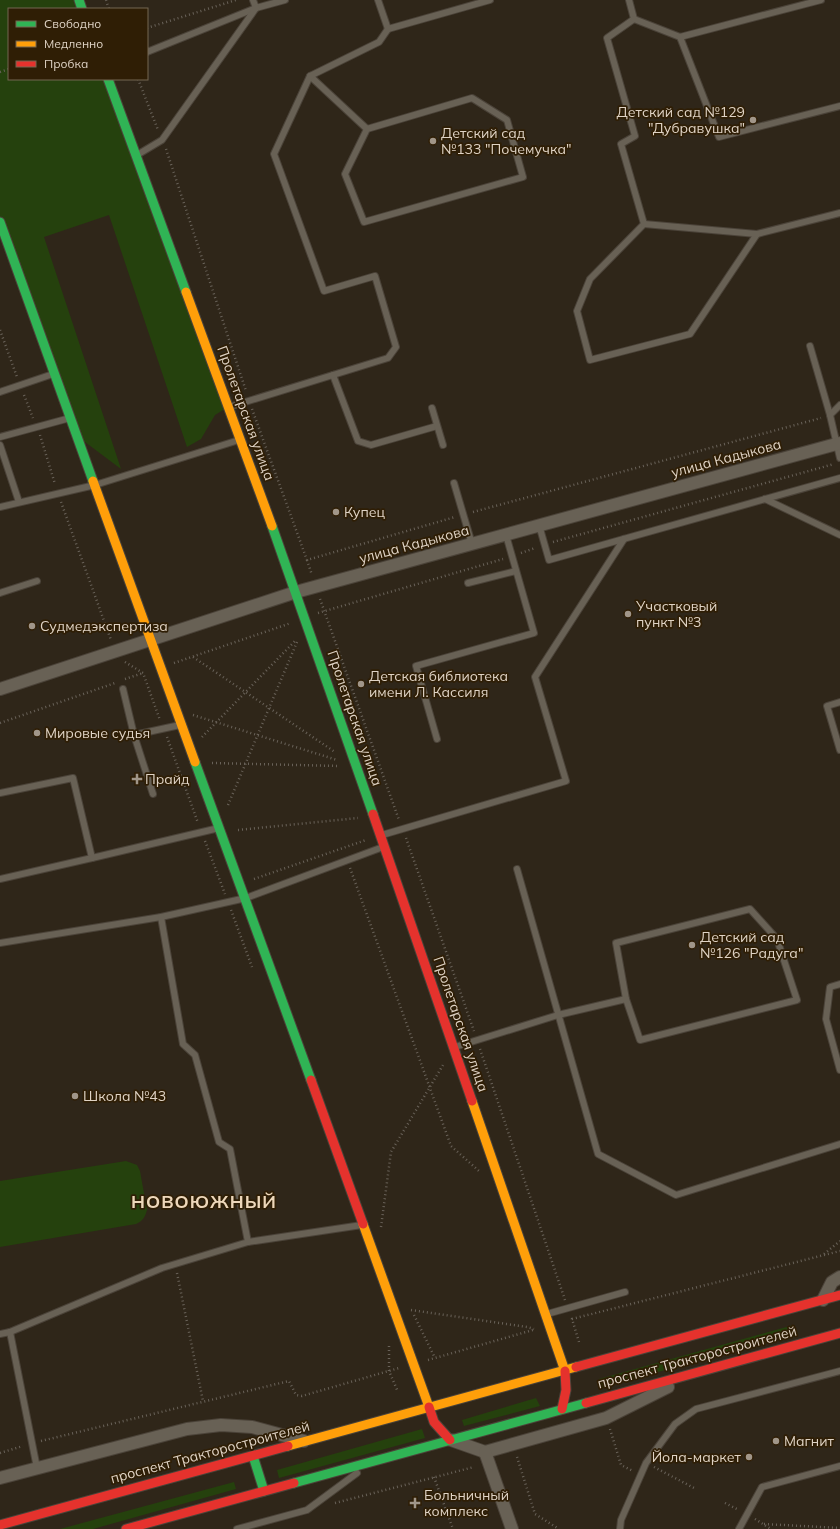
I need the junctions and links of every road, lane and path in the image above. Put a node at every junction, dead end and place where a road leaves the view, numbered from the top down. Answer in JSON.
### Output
{"nodes":[{"id":1,"x":236,"y":0,"type":"edge"},
{"id":2,"x":253,"y":0,"type":"edge"},
{"id":3,"x":285,"y":0,"type":"edge"},
{"id":4,"x":378,"y":0,"type":"edge"},
{"id":5,"x":490,"y":0,"type":"edge"},
{"id":6,"x":629,"y":0,"type":"edge"},
{"id":7,"x":821,"y":0,"type":"edge"},
{"id":8,"x":256,"y":8,"type":"junction"},
{"id":9,"x":634,"y":19,"type":"junction"},
{"id":10,"x":148,"y":28,"type":"edge"},
{"id":11,"x":388,"y":29,"type":"junction"},
{"id":12,"x":680,"y":38,"type":"junction"},
{"id":13,"x":148,"y":52,"type":"edge"},
{"id":14,"x":310,"y":76,"type":"junction"},
{"id":15,"x":108,"y":80,"type":"edge"},
{"id":16,"x":138,"y":80,"type":"edge"},
{"id":17,"x":840,"y":106,"type":"edge"},
{"id":18,"x":367,"y":129,"type":"junction"},
{"id":19,"x":162,"y":140,"type":"junction"},
{"id":20,"x":136,"y":155,"type":"junction"},
{"id":21,"x":840,"y":213,"type":"edge"},
{"id":22,"x":0,"y":222,"type":"edge"},
{"id":23,"x":644,"y":224,"type":"junction"},
{"id":24,"x":757,"y":234,"type":"junction"},
{"id":25,"x":0,"y":330,"type":"edge"},
{"id":26,"x":810,"y":346,"type":"dead end"},
{"id":27,"x":54,"y":373,"type":"junction"},
{"id":28,"x":334,"y":375,"type":"junction"},
{"id":29,"x":20,"y":385,"type":"junction"},
{"id":30,"x":0,"y":392,"type":"edge"},
{"id":31,"x":249,"y":400,"type":"junction"},
{"id":32,"x":840,"y":405,"type":"edge"},
{"id":33,"x":228,"y":407,"type":"junction"},
{"id":34,"x":432,"y":408,"type":"dead end"},
{"id":35,"x":830,"y":416,"type":"junction"},
{"id":36,"x":70,"y":418,"type":"junction"},
{"id":37,"x":438,"y":426,"type":"junction"},
{"id":38,"x":37,"y":428,"type":"junction"},
{"id":39,"x":0,"y":437,"type":"edge"},
{"id":40,"x":240,"y":440,"type":"junction"},
{"id":41,"x":838,"y":443,"type":"edge"},
{"id":42,"x":0,"y":445,"type":"edge"},
{"id":43,"x":443,"y":445,"type":"dead end"},
{"id":44,"x":840,"y":458,"type":"edge"},
{"id":45,"x":840,"y":463,"type":"edge"},
{"id":46,"x":840,"y":478,"type":"edge"},
{"id":47,"x":454,"y":483,"type":"dead end"},
{"id":48,"x":95,"y":486,"type":"junction"},
{"id":49,"x":58,"y":493,"type":"junction"},
{"id":50,"x":765,"y":499,"type":"junction"},
{"id":51,"x":19,"y":502,"type":"junction"},
{"id":52,"x":0,"y":507,"type":"edge"},
{"id":53,"x":463,"y":514,"type":"junction"},
{"id":54,"x":539,"y":525,"type":"junction"},
{"id":55,"x":506,"y":535,"type":"junction"},
{"id":56,"x":840,"y":535,"type":"edge"},
{"id":57,"x":624,"y":539,"type":"junction"},
{"id":58,"x":472,"y":544,"type":"junction"},
{"id":59,"x":544,"y":544,"type":"junction"},
{"id":60,"x":512,"y":556,"type":"junction"},
{"id":61,"x":307,"y":560,"type":"junction"},
{"id":62,"x":516,"y":571,"type":"junction"},
{"id":63,"x":37,"y":581,"type":"dead end"},
{"id":64,"x":468,"y":583,"type":"dead end"},
{"id":65,"x":316,"y":586,"type":"junction"},
{"id":66,"x":0,"y":592,"type":"edge"},
{"id":67,"x":296,"y":592,"type":"junction"},
{"id":68,"x":324,"y":610,"type":"junction"},
{"id":69,"x":305,"y":618,"type":"junction"},
{"id":70,"x":150,"y":639,"type":"junction"},
{"id":71,"x":115,"y":651,"type":"junction"},
{"id":72,"x":193,"y":657,"type":"dead end"},
{"id":73,"x":123,"y":689,"type":"dead end"},
{"id":74,"x":0,"y":690,"type":"edge"},
{"id":75,"x":246,"y":691,"type":"junction"},
{"id":76,"x":840,"y":702,"type":"edge"},
{"id":77,"x":269,"y":707,"type":"junction"},
{"id":78,"x":176,"y":710,"type":"junction"},
{"id":79,"x":216,"y":722,"type":"junction"},
{"id":80,"x":181,"y":724,"type":"junction"},
{"id":81,"x":164,"y":728,"type":"junction"},
{"id":82,"x":134,"y":735,"type":"junction"},
{"id":83,"x":257,"y":735,"type":"junction"},
{"id":84,"x":437,"y":739,"type":"dead end"},
{"id":85,"x":190,"y":748,"type":"junction"},
{"id":86,"x":840,"y":750,"type":"edge"},
{"id":87,"x":338,"y":754,"type":"dead end"},
{"id":88,"x":196,"y":763,"type":"junction"},
{"id":89,"x":245,"y":764,"type":"junction"},
{"id":90,"x":356,"y":766,"type":"junction"},
{"id":91,"x":0,"y":793,"type":"edge"},
{"id":92,"x":152,"y":794,"type":"dead end"},
{"id":93,"x":228,"y":806,"type":"dead end"},
{"id":94,"x":374,"y":817,"type":"junction"},
{"id":95,"x":402,"y":829,"type":"junction"},
{"id":96,"x":220,"y":830,"type":"junction"},
{"id":97,"x":202,"y":832,"type":"junction"},
{"id":98,"x":380,"y":836,"type":"junction"},
{"id":99,"x":384,"y":846,"type":"junction"},
{"id":100,"x":92,"y":858,"type":"junction"},
{"id":101,"x":347,"y":860,"type":"junction"},
{"id":102,"x":517,"y":869,"type":"dead end"},
{"id":103,"x":0,"y":879,"type":"edge"},
{"id":104,"x":241,"y":883,"type":"junction"},
{"id":105,"x":223,"y":888,"type":"junction"},
{"id":106,"x":246,"y":898,"type":"junction"},
{"id":107,"x":228,"y":901,"type":"junction"},
{"id":108,"x":161,"y":917,"type":"junction"},
{"id":109,"x":0,"y":943,"type":"edge"},
{"id":110,"x":253,"y":968,"type":"dead end"},
{"id":111,"x":840,"y":984,"type":"edge"},
{"id":112,"x":626,"y":999,"type":"junction"},
{"id":113,"x":558,"y":1015,"type":"junction"},
{"id":114,"x":476,"y":1039,"type":"junction"},
{"id":115,"x":453,"y":1048,"type":"junction"},
{"id":116,"x":840,"y":1070,"type":"edge"},
{"id":117,"x":430,"y":1086,"type":"junction"},
{"id":118,"x":840,"y":1144,"type":"edge"},
{"id":119,"x":481,"y":1173,"type":"dead end"},
{"id":120,"x":364,"y":1224,"type":"junction"},
{"id":121,"x":381,"y":1229,"type":"dead end"},
{"id":122,"x":840,"y":1241,"type":"edge"},
{"id":123,"x":248,"y":1242,"type":"junction"},
{"id":124,"x":840,"y":1251,"type":"edge"},
{"id":125,"x":824,"y":1254,"type":"junction"},
{"id":126,"x":175,"y":1264,"type":"junction"},
{"id":127,"x":840,"y":1277,"type":"edge"},
{"id":128,"x":624,"y":1292,"type":"dead end"},
{"id":129,"x":840,"y":1296,"type":"edge"},
{"id":130,"x":824,"y":1300,"type":"junction"},
{"id":131,"x":568,"y":1308,"type":"junction"},
{"id":132,"x":411,"y":1310,"type":"dead end"},
{"id":133,"x":546,"y":1315,"type":"junction"},
{"id":134,"x":572,"y":1319,"type":"junction"},
{"id":135,"x":10,"y":1332,"type":"junction"},
{"id":136,"x":0,"y":1334,"type":"edge"},
{"id":137,"x":838,"y":1336,"type":"edge"},
{"id":138,"x":579,"y":1342,"type":"dead end"},
{"id":139,"x":389,"y":1344,"type":"dead end"},
{"id":140,"x":428,"y":1360,"type":"dead end"},
{"id":141,"x":401,"y":1368,"type":"dead end"},
{"id":142,"x":565,"y":1370,"type":"junction"},
{"id":143,"x":389,"y":1371,"type":"junction"},
{"id":144,"x":840,"y":1371,"type":"edge"},
{"id":145,"x":698,"y":1372,"type":"junction"},
{"id":146,"x":398,"y":1392,"type":"dead end"},
{"id":147,"x":203,"y":1402,"type":"junction"},
{"id":148,"x":429,"y":1407,"type":"junction"},
{"id":149,"x":562,"y":1409,"type":"junction"},
{"id":150,"x":610,"y":1428,"type":"dead end"},
{"id":151,"x":450,"y":1440,"type":"junction"},
{"id":152,"x":306,"y":1441,"type":"junction"},
{"id":153,"x":31,"y":1444,"type":"junction"},
{"id":154,"x":485,"y":1452,"type":"junction"},
{"id":155,"x":0,"y":1453,"type":"edge"},
{"id":156,"x":516,"y":1454,"type":"dead end"},
{"id":157,"x":253,"y":1456,"type":"junction"},
{"id":158,"x":372,"y":1461,"type":"junction"},
{"id":159,"x":646,"y":1463,"type":"junction"},
{"id":160,"x":840,"y":1466,"type":"edge"},
{"id":161,"x":474,"y":1467,"type":"dead end"},
{"id":162,"x":37,"y":1468,"type":"junction"},
{"id":163,"x":640,"y":1476,"type":"junction"},
{"id":164,"x":434,"y":1477,"type":"junction"},
{"id":165,"x":0,"y":1478,"type":"edge"},
{"id":166,"x":696,"y":1489,"type":"dead end"},
{"id":167,"x":264,"y":1491,"type":"junction"},
{"id":168,"x":330,"y":1504,"type":"dead end"},
{"id":169,"x":764,"y":1524,"type":"dead end"},
{"id":170,"x":0,"y":1525,"type":"edge"},
{"id":171,"x":840,"y":1528,"type":"edge"},
{"id":172,"x":126,"y":1529,"type":"edge"},
{"id":173,"x":238,"y":1529,"type":"edge"},
{"id":174,"x":453,"y":1529,"type":"edge"},
{"id":175,"x":512,"y":1529,"type":"edge"},
{"id":176,"x":559,"y":1529,"type":"edge"},
{"id":177,"x":620,"y":1529,"type":"edge"},
{"id":178,"x":739,"y":1529,"type":"edge"}],
"edges":[{"from":1,"to":10,"type":"path"},
{"from":2,"to":8,"type":"lane"},
{"from":3,"to":8,"type":"lane"},
{"from":4,"to":11,"type":"lane"},
{"from":5,"to":11,"type":"lane"},
{"from":6,"to":9,"type":"lane"},
{"from":7,"to":12,"type":"lane"},
{"from":8,"to":13,"type":"lane"},
{"from":8,"to":19,"type":"lane"},
{"from":9,"to":12,"type":"lane"},
{"from":9,"to":23,"type":"lane"},
{"from":11,"to":14,"type":"lane"},
{"from":12,"to":17,"type":"lane"},
{"from":14,"to":18,"type":"lane"},
{"from":14,"to":28,"type":"lane"},
{"from":15,"to":20,"type":"street","name":"Пролетарская улица"},
{"from":16,"to":19,"type":"path"},
{"from":18,"to":18,"type":"lane"},
{"from":19,"to":20,"type":"lane"},
{"from":19,"to":31,"type":"path"},
{"from":20,"to":33,"type":"street","name":"Пролетарская улица"},
{"from":21,"to":24,"type":"lane"},
{"from":22,"to":27,"type":"street"},
{"from":23,"to":24,"type":"lane"},
{"from":23,"to":24,"type":"lane"},
{"from":25,"to":29,"type":"path"},
{"from":26,"to":35,"type":"lane"},
{"from":27,"to":29,"type":"lane"},
{"from":27,"to":36,"type":"street"},
{"from":28,"to":31,"type":"lane"},
{"from":28,"to":37,"type":"lane"},
{"from":29,"to":30,"type":"lane"},
{"from":29,"to":38,"type":"path"},
{"from":31,"to":33,"type":"lane"},
{"from":31,"to":61,"type":"path"},
{"from":32,"to":35,"type":"lane"},
{"from":33,"to":40,"type":"street","name":"Пролетарская улица"},
{"from":34,"to":37,"type":"lane"},
{"from":35,"to":41,"type":"lane"},
{"from":35,"to":53,"type":"path"},
{"from":36,"to":38,"type":"lane"},
{"from":36,"to":48,"type":"street"},
{"from":37,"to":43,"type":"lane"},
{"from":38,"to":39,"type":"lane"},
{"from":38,"to":49,"type":"path"},
{"from":40,"to":48,"type":"lane"},
{"from":40,"to":67,"type":"street","name":"Пролетарская улица"},
{"from":41,"to":44,"type":"lane"},
{"from":41,"to":54,"type":"street","name":"улица Кадыкова"},
{"from":42,"to":51,"type":"lane"},
{"from":45,"to":59,"type":"path"},
{"from":46,"to":50,"type":"lane"},
{"from":47,"to":53,"type":"lane"},
{"from":48,"to":49,"type":"lane"},
{"from":48,"to":70,"type":"street"},
{"from":49,"to":51,"type":"lane"},
{"from":49,"to":71,"type":"path"},
{"from":50,"to":56,"type":"lane"},
{"from":50,"to":57,"type":"lane"},
{"from":51,"to":52,"type":"lane"},
{"from":53,"to":58,"type":"lane"},
{"from":53,"to":61,"type":"path"},
{"from":54,"to":55,"type":"street","name":"улица Кадыкова"},
{"from":54,"to":59,"type":"lane"},
{"from":55,"to":58,"type":"street","name":"улица Кадыкова"},
{"from":55,"to":60,"type":"lane"},
{"from":57,"to":59,"type":"lane"},
{"from":57,"to":95,"type":"lane"},
{"from":58,"to":65,"type":"street","name":"улица Кадыкова"},
{"from":59,"to":60,"type":"path"},
{"from":60,"to":62,"type":"lane"},
{"from":60,"to":68,"type":"path"},
{"from":61,"to":65,"type":"path"},
{"from":62,"to":64,"type":"lane"},
{"from":62,"to":84,"type":"lane"},
{"from":63,"to":66,"type":"lane"},
{"from":65,"to":67,"type":"street","name":"улица Кадыкова"},
{"from":65,"to":68,"type":"path"},
{"from":67,"to":69,"type":"street","name":"Пролетарская улица"},
{"from":67,"to":70,"type":"street","name":"улица Кадыкова"},
{"from":68,"to":69,"type":"path"},
{"from":68,"to":95,"type":"path"},
{"from":69,"to":90,"type":"street","name":"Пролетарская улица"},
{"from":70,"to":71,"type":"street","name":"улица Кадыкова"},
{"from":70,"to":78,"type":"street"},
{"from":71,"to":74,"type":"street","name":"улица Кадыкова"},
{"from":71,"to":81,"type":"path"},
{"from":72,"to":75,"type":"path"},
{"from":73,"to":82,"type":"lane"},
{"from":75,"to":77,"type":"path"},
{"from":75,"to":77,"type":"path"},
{"from":75,"to":79,"type":"path"},
{"from":76,"to":86,"type":"lane"},
{"from":77,"to":83,"type":"path"},
{"from":77,"to":87,"type":"path"},
{"from":78,"to":79,"type":"path"},
{"from":78,"to":80,"type":"street"},
{"from":79,"to":83,"type":"path"},
{"from":79,"to":85,"type":"path"},
{"from":80,"to":81,"type":"lane"},
{"from":80,"to":85,"type":"street"},
{"from":81,"to":82,"type":"lane"},
{"from":81,"to":97,"type":"path"},
{"from":82,"to":92,"type":"lane"},
{"from":83,"to":89,"type":"path"},
{"from":83,"to":90,"type":"path"},
{"from":85,"to":88,"type":"street"},
{"from":88,"to":89,"type":"path"},
{"from":88,"to":96,"type":"street"},
{"from":89,"to":90,"type":"path"},
{"from":89,"to":93,"type":"path"},
{"from":90,"to":94,"type":"street","name":"Пролетарская улица"},
{"from":91,"to":100,"type":"lane"},
{"from":94,"to":96,"type":"path"},
{"from":94,"to":98,"type":"street","name":"Пролетарская улица"},
{"from":95,"to":98,"type":"lane"},
{"from":95,"to":114,"type":"path"},
{"from":96,"to":97,"type":"lane"},
{"from":96,"to":104,"type":"street"},
{"from":97,"to":100,"type":"lane"},
{"from":97,"to":105,"type":"path"},
{"from":98,"to":99,"type":"street","name":"Пролетарская улица"},
{"from":98,"to":104,"type":"path"},
{"from":99,"to":101,"type":"lane"},
{"from":99,"to":115,"type":"street","name":"Пролетарская улица"},
{"from":100,"to":103,"type":"lane"},
{"from":101,"to":106,"type":"lane"},
{"from":101,"to":117,"type":"path"},
{"from":102,"to":113,"type":"lane"},
{"from":104,"to":105,"type":"path"},
{"from":104,"to":106,"type":"street"},
{"from":105,"to":107,"type":"path"},
{"from":106,"to":107,"type":"lane"},
{"from":106,"to":120,"type":"street"},
{"from":107,"to":108,"type":"lane"},
{"from":107,"to":110,"type":"path"},
{"from":108,"to":109,"type":"lane"},
{"from":108,"to":123,"type":"lane"},
{"from":111,"to":116,"type":"lane"},
{"from":112,"to":112,"type":"lane"},
{"from":112,"to":113,"type":"lane"},
{"from":113,"to":114,"type":"lane"},
{"from":113,"to":118,"type":"lane"},
{"from":114,"to":115,"type":"lane"},
{"from":114,"to":131,"type":"path"},
{"from":115,"to":117,"type":"path"},
{"from":115,"to":133,"type":"street","name":"Пролетарская улица"},
{"from":117,"to":119,"type":"path"},
{"from":117,"to":121,"type":"path"},
{"from":120,"to":123,"type":"lane"},
{"from":120,"to":148,"type":"street"},
{"from":122,"to":125,"type":"path"},
{"from":123,"to":126,"type":"lane"},
{"from":124,"to":125,"type":"path"},
{"from":125,"to":134,"type":"path"},
{"from":126,"to":135,"type":"lane"},
{"from":126,"to":147,"type":"path"},
{"from":127,"to":130,"type":"street"},
{"from":128,"to":131,"type":"lane"},
{"from":129,"to":130,"type":"street","name":"проспект Тракторостроителей"},
{"from":130,"to":142,"type":"street","name":"проспект Тракторостроителей"},
{"from":131,"to":133,"type":"lane"},
{"from":131,"to":134,"type":"path"},
{"from":132,"to":140,"type":"path"},
{"from":133,"to":142,"type":"street","name":"Пролетарская улица"},
{"from":134,"to":138,"type":"path"},
{"from":135,"to":136,"type":"lane"},
{"from":135,"to":153,"type":"lane"},
{"from":137,"to":145,"type":"street","name":"проспект Тракторостроителей"},
{"from":139,"to":143,"type":"path"},
{"from":141,"to":143,"type":"path"},
{"from":142,"to":148,"type":"street","name":"проспект Тракторостроителей"},
{"from":142,"to":149,"type":"street"},
{"from":143,"to":146,"type":"path"},
{"from":143,"to":147,"type":"path"},
{"from":144,"to":159,"type":"lane"},
{"from":145,"to":149,"type":"street","name":"проспект Тракторостроителей"},
{"from":145,"to":154,"type":"street"},
{"from":147,"to":153,"type":"path"},
{"from":148,"to":151,"type":"street"},
{"from":148,"to":152,"type":"street","name":"проспект Тракторостроителей"},
{"from":149,"to":151,"type":"street","name":"проспект Тракторостроителей"},
{"from":150,"to":163,"type":"path"},
{"from":151,"to":154,"type":"street"},
{"from":151,"to":158,"type":"street","name":"проспект Тракторостроителей"},
{"from":152,"to":157,"type":"street","name":"проспект Тракторостроителей"},
{"from":152,"to":162,"type":"street"},
{"from":153,"to":155,"type":"path"},
{"from":153,"to":162,"type":"lane"},
{"from":154,"to":175,"type":"street"},
{"from":156,"to":176,"type":"path"},
{"from":157,"to":167,"type":"street"},
{"from":157,"to":170,"type":"street","name":"проспект Тракторостроителей"},
{"from":158,"to":167,"type":"street","name":"проспект Тракторостроителей"},
{"from":158,"to":173,"type":"lane"},
{"from":159,"to":163,"type":"lane"},
{"from":159,"to":166,"type":"path"},
{"from":160,"to":178,"type":"lane"},
{"from":161,"to":164,"type":"path"},
{"from":162,"to":165,"type":"street"},
{"from":163,"to":177,"type":"lane"},
{"from":164,"to":168,"type":"path"},
{"from":164,"to":174,"type":"path"},
{"from":167,"to":172,"type":"street","name":"проспект Тракторостроителей"},
{"from":169,"to":171,"type":"path"}]}
